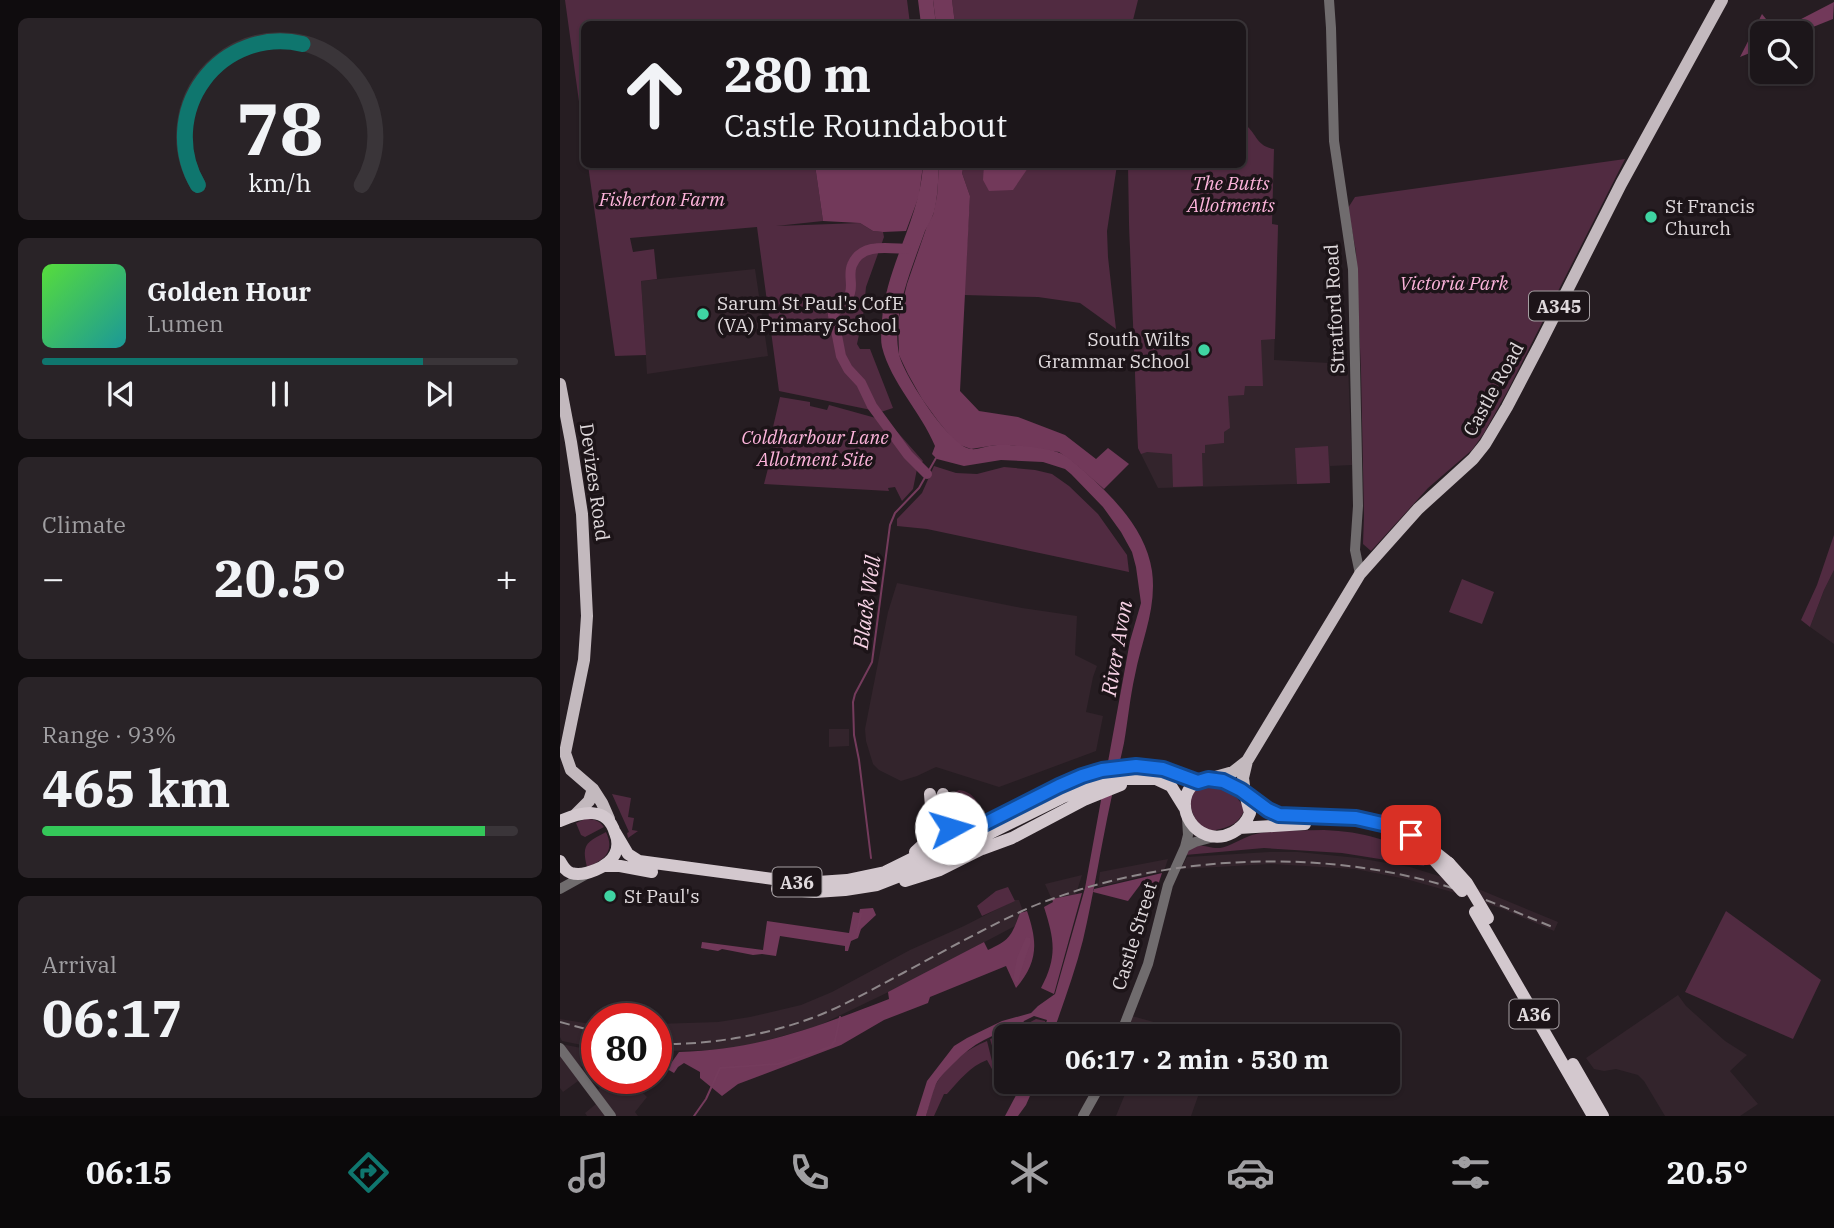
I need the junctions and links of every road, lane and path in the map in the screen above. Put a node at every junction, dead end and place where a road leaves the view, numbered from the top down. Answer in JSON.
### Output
{"nodes":[{"id":1,"x":1329,"y":0,"type":"edge"},
{"id":2,"x":1722,"y":0,"type":"edge"},
{"id":3,"x":560,"y":384,"type":"edge"},
{"id":4,"x":1360,"y":574,"type":"junction"},
{"id":5,"x":1247,"y":761,"type":"junction"},
{"id":6,"x":1121,"y":777,"type":"junction"},
{"id":7,"x":1203,"y":780,"type":"junction"},
{"id":8,"x":1099,"y":782,"type":"junction"},
{"id":9,"x":593,"y":789,"type":"junction"},
{"id":10,"x":1245,"y":794,"type":"junction"},
{"id":11,"x":1186,"y":813,"type":"junction"},
{"id":12,"x":576,"y":814,"type":"junction"},
{"id":13,"x":609,"y":819,"type":"junction"},
{"id":14,"x":561,"y":821,"type":"edge"},
{"id":15,"x":984,"y":828,"type":"junction"},
{"id":16,"x":1239,"y":828,"type":"junction"},
{"id":17,"x":615,"y":832,"type":"junction"},
{"id":18,"x":1215,"y":837,"type":"junction"},
{"id":19,"x":1185,"y":847,"type":"junction"},
{"id":20,"x":560,"y":862,"type":"edge"},
{"id":21,"x":603,"y":866,"type":"junction"},
{"id":22,"x":590,"y":871,"type":"junction"},
{"id":23,"x":861,"y":877,"type":"junction"},
{"id":24,"x":560,"y":878,"type":"edge"},
{"id":25,"x":884,"y":883,"type":"junction"},
{"id":26,"x":560,"y":889,"type":"edge"},
{"id":27,"x":1125,"y":1024,"type":"edge"},
{"id":28,"x":560,"y":1048,"type":"edge"},
{"id":29,"x":1095,"y":1094,"type":"edge"},
{"id":30,"x":611,"y":1116,"type":"edge"},
{"id":31,"x":1083,"y":1116,"type":"edge"},
{"id":32,"x":1593,"y":1116,"type":"edge"},
{"id":33,"x":1603,"y":1116,"type":"edge"}],
"edges":[{"from":1,"to":4,"type":"street","name":"Stratford Road"},
{"from":2,"to":4,"type":"main road","name":"Castle Road","number":"A345"},
{"from":3,"to":9,"type":"main road","name":"Devizes Road"},
{"from":4,"to":5,"type":"main road","name":"Castle Road","number":"A345"},
{"from":5,"to":7,"type":"main road"},
{"from":5,"to":10,"type":"main road","number":"A345"},
{"from":6,"to":7,"type":"highway","number":"A36"},
{"from":6,"to":8,"type":"highway","number":"A36"},
{"from":6,"to":8,"type":"highway"},
{"from":6,"to":11,"type":"highway","number":"A36"},
{"from":7,"to":10,"type":"highway"},
{"from":7,"to":11,"type":"highway"},
{"from":8,"to":15,"type":"highway","number":"A36"},
{"from":8,"to":25,"type":"highway"},
{"from":9,"to":12,"type":"main road"},
{"from":9,"to":13,"type":"main road","name":"Devizes Road"},
{"from":10,"to":16,"type":"highway"},
{"from":10,"to":33,"type":"highway","number":"A36","bridge":true},
{"from":11,"to":18,"type":"highway"},
{"from":11,"to":19,"type":"street","name":"Castle Street"},
{"from":12,"to":13,"type":"highway"},
{"from":12,"to":14,"type":"highway"},
{"from":13,"to":17,"type":"highway","number":"A36"},
{"from":15,"to":23,"type":"highway","number":"A36"},
{"from":15,"to":23,"type":"highway"},
{"from":15,"to":25,"type":"highway","number":"A36"},
{"from":16,"to":18,"type":"highway"},
{"from":16,"to":32,"type":"highway","number":"A36","bridge":true},
{"from":17,"to":21,"type":"highway"},
{"from":17,"to":23,"type":"highway","number":"A36"},
{"from":18,"to":19,"type":"street"},
{"from":19,"to":27,"type":"street","name":"Castle Street"},
{"from":20,"to":22,"type":"highway"},
{"from":20,"to":24,"type":"street"},
{"from":21,"to":22,"type":"highway","number":"A36"},
{"from":21,"to":25,"type":"highway","number":"A36"},
{"from":22,"to":26,"type":"street"},
{"from":28,"to":30,"type":"street"},
{"from":29,"to":31,"type":"street"}]}
